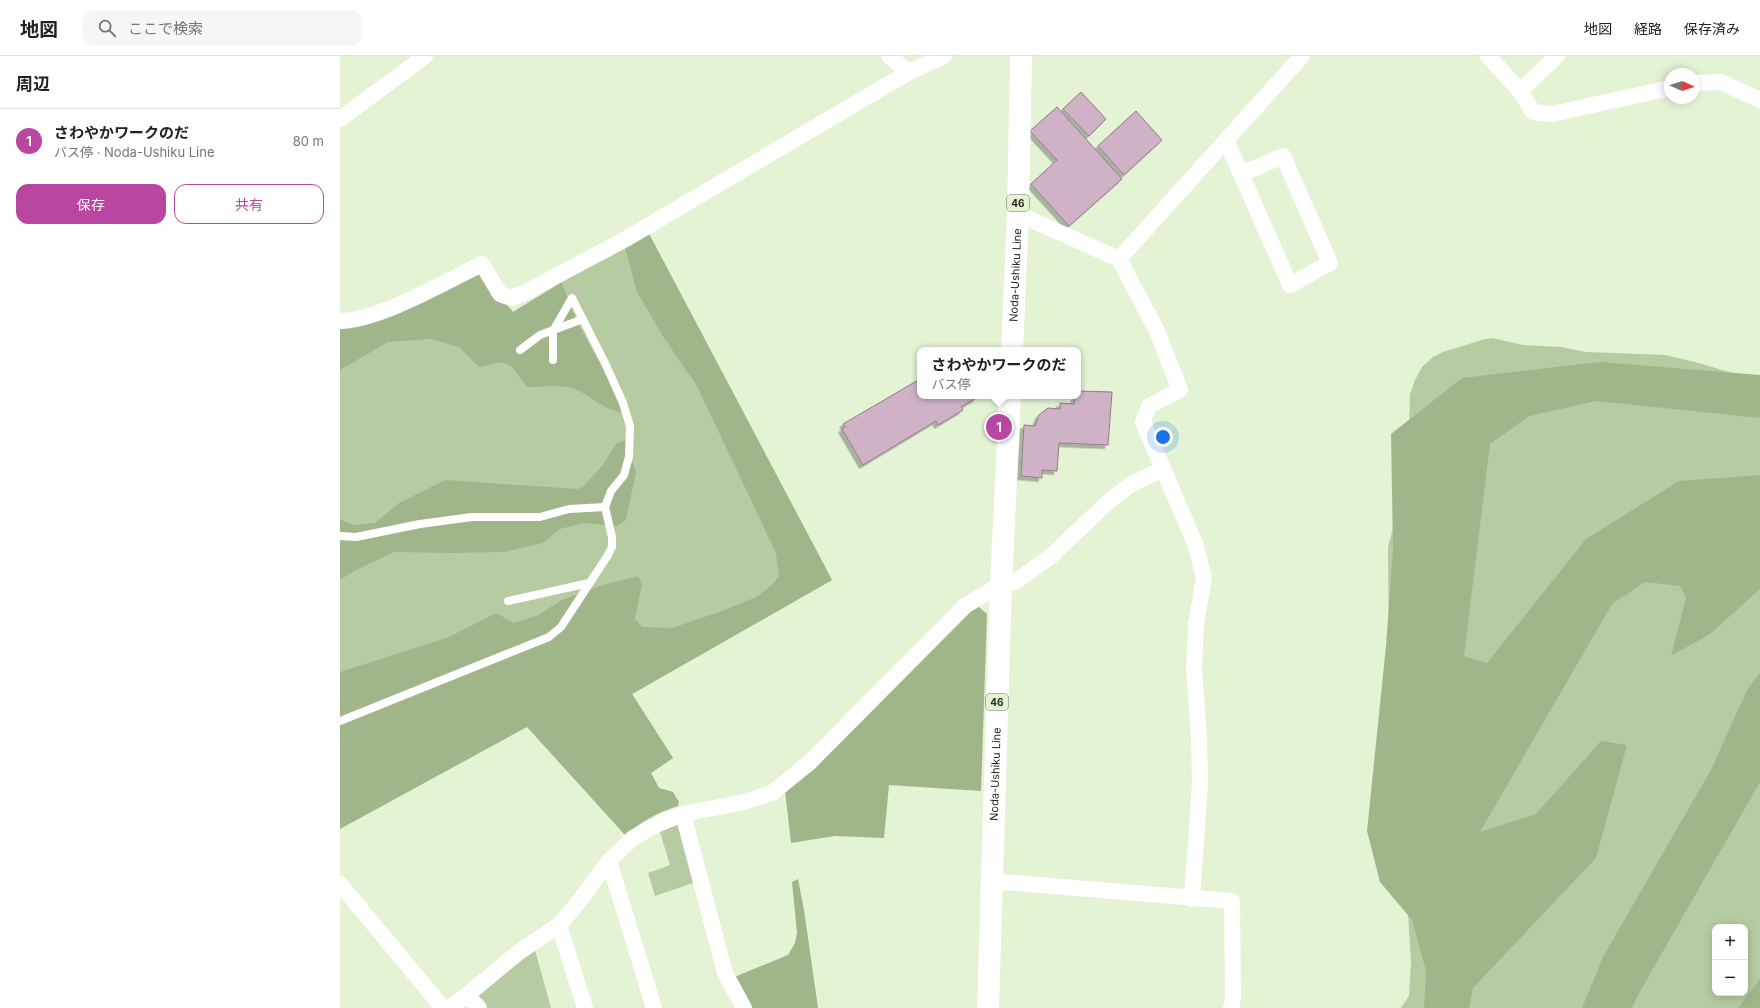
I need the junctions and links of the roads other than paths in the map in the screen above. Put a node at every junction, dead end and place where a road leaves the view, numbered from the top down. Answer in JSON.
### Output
{"nodes":[{"id":1,"x":425,"y":56,"type":"edge"},
{"id":2,"x":889,"y":56,"type":"edge"},
{"id":3,"x":944,"y":56,"type":"edge"},
{"id":4,"x":1021,"y":56,"type":"edge"},
{"id":5,"x":1302,"y":56,"type":"edge"},
{"id":6,"x":1488,"y":56,"type":"edge"},
{"id":7,"x":1557,"y":56,"type":"edge"},
{"id":8,"x":909,"y":72,"type":"junction"},
{"id":9,"x":1700,"y":83,"type":"edge"},
{"id":10,"x":1664,"y":89,"type":"edge"},
{"id":11,"x":1520,"y":91,"type":"junction"},
{"id":12,"x":1760,"y":100,"type":"edge"},
{"id":13,"x":340,"y":119,"type":"edge"},
{"id":14,"x":1226,"y":140,"type":"junction"},
{"id":15,"x":1241,"y":174,"type":"junction"},
{"id":16,"x":1018,"y":214,"type":"junction"},
{"id":17,"x":1119,"y":259,"type":"junction"},
{"id":18,"x":583,"y":319,"type":"junction"},
{"id":19,"x":340,"y":321,"type":"edge"},
{"id":20,"x":553,"y":331,"type":"junction"},
{"id":21,"x":1012,"y":347,"type":"edge"},
{"id":22,"x":520,"y":350,"type":"dead end"},
{"id":23,"x":553,"y":360,"type":"dead end"},
{"id":24,"x":1010,"y":399,"type":"edge"},
{"id":25,"x":1163,"y":469,"type":"junction"},
{"id":26,"x":605,"y":507,"type":"junction"},
{"id":27,"x":340,"y":536,"type":"edge"},
{"id":28,"x":588,"y":583,"type":"junction"},
{"id":29,"x":1001,"y":584,"type":"junction"},
{"id":30,"x":508,"y":602,"type":"dead end"},
{"id":31,"x":340,"y":721,"type":"edge"},
{"id":32,"x":683,"y":814,"type":"junction"},
{"id":33,"x":609,"y":861,"type":"junction"},
{"id":34,"x":991,"y":881,"type":"junction"},
{"id":35,"x":340,"y":884,"type":"edge"},
{"id":36,"x":1192,"y":899,"type":"junction"},
{"id":37,"x":559,"y":925,"type":"junction"},
{"id":38,"x":467,"y":995,"type":"junction"},
{"id":39,"x":739,"y":1007,"type":"edge"},
{"id":40,"x":443,"y":1008,"type":"edge"},
{"id":41,"x":449,"y":1008,"type":"edge"},
{"id":42,"x":479,"y":1008,"type":"edge"},
{"id":43,"x":586,"y":1008,"type":"edge"},
{"id":44,"x":654,"y":1008,"type":"edge"},
{"id":45,"x":988,"y":1008,"type":"edge"},
{"id":46,"x":1231,"y":1008,"type":"edge"}],
"edges":[{"from":1,"to":13,"type":"street"},
{"from":2,"to":8,"type":"street"},
{"from":3,"to":8,"type":"street"},
{"from":4,"to":16,"type":"main road","name":"Noda-Ushiku Line","number":"46"},
{"from":5,"to":14,"type":"street"},
{"from":6,"to":11,"type":"street"},
{"from":7,"to":11,"type":"street"},
{"from":8,"to":19,"type":"street"},
{"from":9,"to":12,"type":"street"},
{"from":10,"to":11,"type":"street"},
{"from":14,"to":15,"type":"street"},
{"from":14,"to":17,"type":"street"},
{"from":15,"to":15,"type":"street"},
{"from":16,"to":17,"type":"street"},
{"from":16,"to":21,"type":"main road","name":"Noda-Ushiku Line","number":"46"},
{"from":17,"to":25,"type":"street"},
{"from":18,"to":20,"type":"lane"},
{"from":18,"to":20,"type":"lane"},
{"from":18,"to":26,"type":"lane"},
{"from":20,"to":22,"type":"lane"},
{"from":20,"to":23,"type":"lane"},
{"from":24,"to":29,"type":"main road","name":"Noda-Ushiku Line","number":"46"},
{"from":25,"to":29,"type":"street"},
{"from":25,"to":36,"type":"street"},
{"from":26,"to":27,"type":"lane"},
{"from":26,"to":28,"type":"lane"},
{"from":28,"to":30,"type":"lane"},
{"from":28,"to":31,"type":"lane"},
{"from":29,"to":32,"type":"street"},
{"from":29,"to":34,"type":"main road","name":"Noda-Ushiku Line","number":"46"},
{"from":32,"to":33,"type":"street"},
{"from":32,"to":39,"type":"street"},
{"from":33,"to":37,"type":"street"},
{"from":33,"to":44,"type":"street"},
{"from":34,"to":36,"type":"street"},
{"from":34,"to":45,"type":"main road","name":"Noda-Ushiku Line","number":"46"},
{"from":35,"to":40,"type":"street"},
{"from":36,"to":46,"type":"street"},
{"from":37,"to":38,"type":"street"},
{"from":37,"to":43,"type":"street"},
{"from":38,"to":41,"type":"street"},
{"from":38,"to":42,"type":"street"}]}
